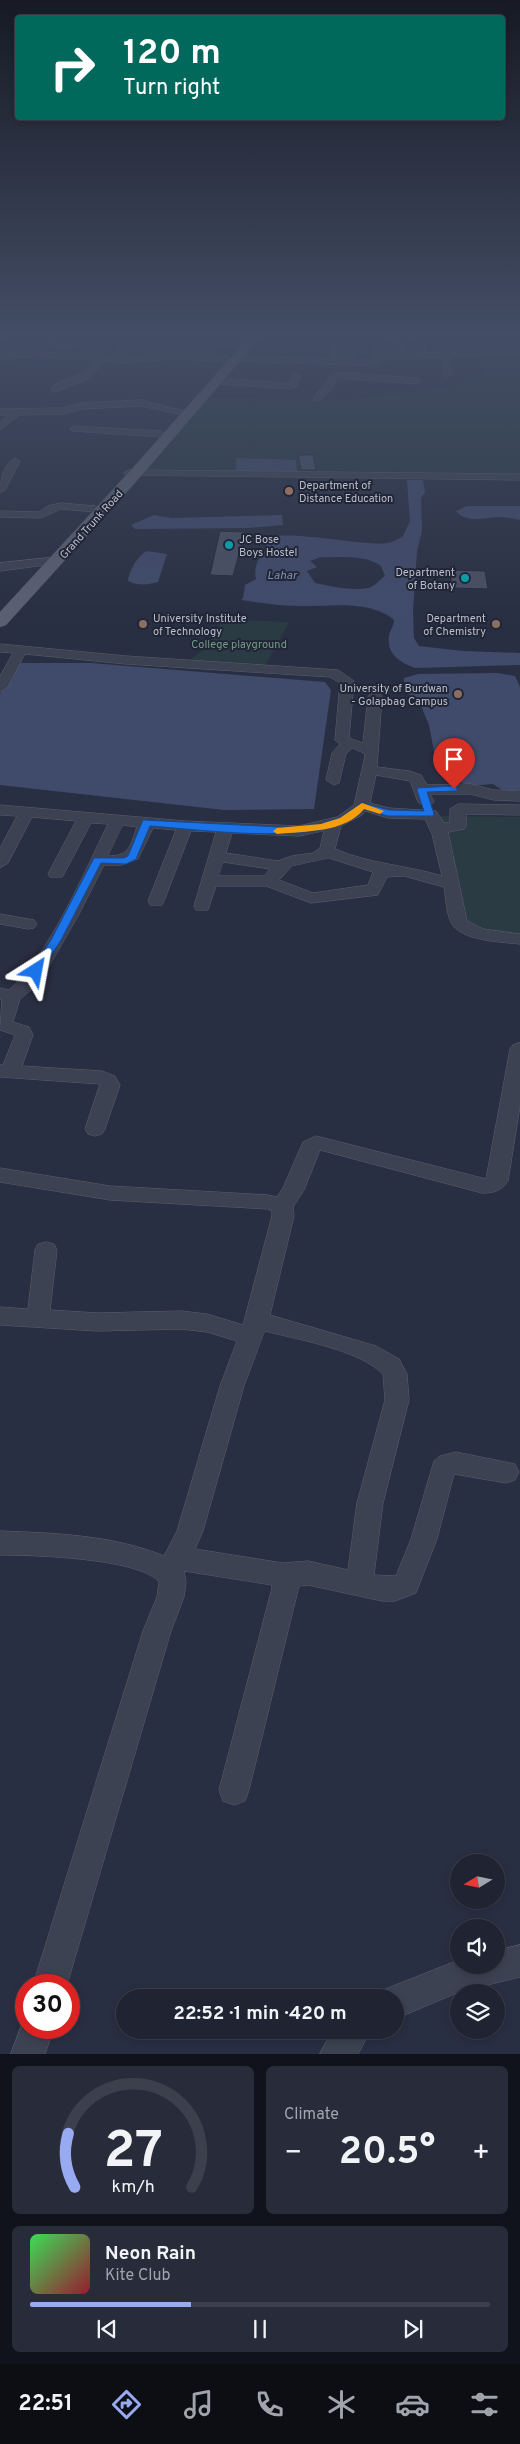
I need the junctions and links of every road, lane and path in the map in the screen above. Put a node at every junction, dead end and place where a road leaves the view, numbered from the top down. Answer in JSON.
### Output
{"nodes":[{"id":1,"x":99,"y":429,"type":"edge"},
{"id":2,"x":165,"y":429,"type":"edge"},
{"id":3,"x":172,"y":429,"type":"edge"},
{"id":4,"x":161,"y":434,"type":"junction"},
{"id":5,"x":15,"y":461,"type":"dead end"},
{"id":6,"x":134,"y":471,"type":"junction"},
{"id":7,"x":520,"y":477,"type":"edge"},
{"id":8,"x":0,"y":490,"type":"edge"},
{"id":9,"x":95,"y":509,"type":"junction"},
{"id":10,"x":0,"y":514,"type":"edge"},
{"id":11,"x":52,"y":561,"type":"junction"},
{"id":12,"x":0,"y":567,"type":"edge"},
{"id":13,"x":0,"y":613,"type":"edge"},
{"id":14,"x":0,"y":622,"type":"edge"},
{"id":15,"x":0,"y":648,"type":"edge"},
{"id":16,"x":21,"y":650,"type":"junction"},
{"id":17,"x":0,"y":688,"type":"edge"},
{"id":18,"x":375,"y":697,"type":"dead end"},
{"id":19,"x":342,"y":722,"type":"junction"},
{"id":20,"x":372,"y":724,"type":"junction"},
{"id":21,"x":348,"y":744,"type":"junction"},
{"id":22,"x":370,"y":750,"type":"junction"},
{"id":23,"x":369,"y":770,"type":"junction"},
{"id":24,"x":334,"y":780,"type":"dead end"},
{"id":25,"x":422,"y":790,"type":"junction"},
{"id":26,"x":520,"y":796,"type":"edge"},
{"id":27,"x":362,"y":806,"type":"junction"},
{"id":28,"x":0,"y":810,"type":"edge"},
{"id":29,"x":520,"y":810,"type":"edge"},
{"id":30,"x":27,"y":812,"type":"junction"},
{"id":31,"x":430,"y":814,"type":"junction"},
{"id":32,"x":86,"y":817,"type":"junction"},
{"id":33,"x":118,"y":820,"type":"junction"},
{"id":34,"x":146,"y":822,"type":"junction"},
{"id":35,"x":334,"y":823,"type":"junction"},
{"id":36,"x":185,"y":826,"type":"junction"},
{"id":37,"x":225,"y":828,"type":"junction"},
{"id":38,"x":439,"y":829,"type":"junction"},
{"id":39,"x":326,"y":851,"type":"junction"},
{"id":40,"x":216,"y":856,"type":"junction"},
{"id":41,"x":98,"y":860,"type":"junction"},
{"id":42,"x":0,"y":863,"type":"edge"},
{"id":43,"x":281,"y":866,"type":"junction"},
{"id":44,"x":386,"y":870,"type":"junction"},
{"id":45,"x":56,"y":874,"type":"dead end"},
{"id":46,"x":209,"y":881,"type":"junction"},
{"id":47,"x":268,"y":881,"type":"junction"},
{"id":48,"x":451,"y":884,"type":"junction"},
{"id":49,"x":156,"y":901,"type":"dead end"},
{"id":50,"x":202,"y":906,"type":"dead end"},
{"id":51,"x":0,"y":919,"type":"edge"},
{"id":52,"x":28,"y":924,"type":"dead end"},
{"id":53,"x":520,"y":939,"type":"edge"},
{"id":54,"x":6,"y":995,"type":"edge"},
{"id":55,"x":520,"y":1049,"type":"edge"},
{"id":56,"x":5,"y":1071,"type":"edge"},
{"id":57,"x":95,"y":1129,"type":"dead end"},
{"id":58,"x":0,"y":1175,"type":"edge"},
{"id":59,"x":282,"y":1206,"type":"junction"},
{"id":60,"x":46,"y":1250,"type":"dead end"},
{"id":61,"x":0,"y":1316,"type":"edge"},
{"id":62,"x":38,"y":1318,"type":"junction"},
{"id":63,"x":253,"y":1328,"type":"junction"},
{"id":64,"x":506,"y":1472,"type":"dead end"},
{"id":65,"x":0,"y":1542,"type":"edge"},
{"id":66,"x":172,"y":1564,"type":"junction"},
{"id":67,"x":283,"y":1575,"type":"junction"},
{"id":68,"x":359,"y":1584,"type":"junction"},
{"id":69,"x":234,"y":1790,"type":"dead end"},
{"id":70,"x":520,"y":1961,"type":"edge"},
{"id":71,"x":53,"y":1974,"type":"edge"},
{"id":72,"x":404,"y":1998,"type":"edge"},
{"id":73,"x":33,"y":2039,"type":"edge"},
{"id":74,"x":348,"y":2039,"type":"edge"},
{"id":75,"x":28,"y":2054,"type":"edge"},
{"id":76,"x":337,"y":2054,"type":"edge"}],
"edges":[{"from":1,"to":4,"type":"street"},
{"from":2,"to":4,"type":"main road","name":"Grand Trunk Road"},
{"from":3,"to":6,"type":"main road","name":"Grand Trunk Road"},
{"from":4,"to":6,"type":"main road","name":"Grand Trunk Road"},
{"from":5,"to":8,"type":"street"},
{"from":6,"to":7,"type":"street"},
{"from":6,"to":9,"type":"main road","name":"Grand Trunk Road"},
{"from":6,"to":11,"type":"main road","name":"Grand Trunk Road"},
{"from":9,"to":10,"type":"street"},
{"from":9,"to":11,"type":"main road","name":"Grand Trunk Road"},
{"from":11,"to":12,"type":"street"},
{"from":11,"to":13,"type":"main road","name":"Grand Trunk Road"},
{"from":11,"to":14,"type":"main road","name":"Grand Trunk Road"},
{"from":15,"to":16,"type":"street"},
{"from":16,"to":17,"type":"street"},
{"from":16,"to":19,"type":"street"},
{"from":18,"to":20,"type":"street"},
{"from":19,"to":20,"type":"street"},
{"from":19,"to":21,"type":"street"},
{"from":20,"to":22,"type":"street"},
{"from":21,"to":22,"type":"street"},
{"from":21,"to":24,"type":"street"},
{"from":22,"to":23,"type":"street"},
{"from":23,"to":25,"type":"street"},
{"from":23,"to":27,"type":"street"},
{"from":25,"to":26,"type":"street"},
{"from":25,"to":31,"type":"street"},
{"from":27,"to":31,"type":"street"},
{"from":27,"to":35,"type":"street"},
{"from":28,"to":30,"type":"street"},
{"from":29,"to":38,"type":"street"},
{"from":30,"to":32,"type":"street"},
{"from":30,"to":42,"type":"street"},
{"from":31,"to":38,"type":"street"},
{"from":32,"to":33,"type":"street"},
{"from":32,"to":45,"type":"street"},
{"from":33,"to":34,"type":"street"},
{"from":33,"to":41,"type":"street"},
{"from":34,"to":36,"type":"street"},
{"from":34,"to":41,"type":"street"},
{"from":35,"to":37,"type":"street"},
{"from":35,"to":39,"type":"street"},
{"from":36,"to":37,"type":"street"},
{"from":36,"to":49,"type":"street"},
{"from":37,"to":40,"type":"street"},
{"from":38,"to":48,"type":"street"},
{"from":39,"to":43,"type":"street"},
{"from":39,"to":44,"type":"street"},
{"from":40,"to":43,"type":"street"},
{"from":40,"to":46,"type":"street"},
{"from":41,"to":54,"type":"street"},
{"from":43,"to":47,"type":"street"},
{"from":44,"to":47,"type":"street"},
{"from":44,"to":48,"type":"street"},
{"from":46,"to":47,"type":"street"},
{"from":46,"to":50,"type":"street"},
{"from":48,"to":53,"type":"street"},
{"from":51,"to":52,"type":"street"},
{"from":54,"to":56,"type":"street"},
{"from":55,"to":59,"type":"street"},
{"from":56,"to":57,"type":"street"},
{"from":58,"to":59,"type":"street"},
{"from":59,"to":63,"type":"street"},
{"from":60,"to":62,"type":"street"},
{"from":61,"to":62,"type":"street"},
{"from":62,"to":63,"type":"street"},
{"from":63,"to":66,"type":"street"},
{"from":63,"to":68,"type":"street"},
{"from":64,"to":68,"type":"street"},
{"from":65,"to":66,"type":"street"},
{"from":66,"to":67,"type":"street"},
{"from":66,"to":71,"type":"street"},
{"from":67,"to":68,"type":"street"},
{"from":67,"to":69,"type":"street"},
{"from":70,"to":72,"type":"street"},
{"from":73,"to":75,"type":"street"},
{"from":74,"to":76,"type":"street"}]}
